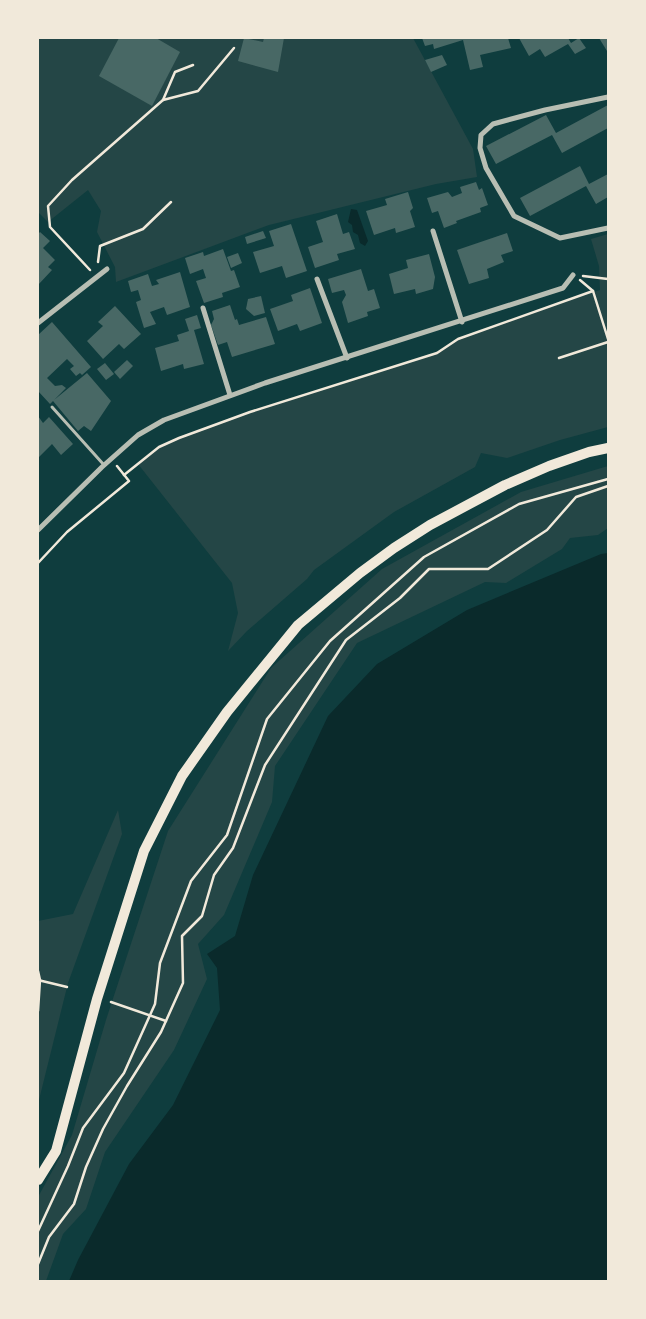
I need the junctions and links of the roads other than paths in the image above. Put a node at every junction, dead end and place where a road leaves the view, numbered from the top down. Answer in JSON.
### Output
{"nodes":[{"id":1,"x":608,"y":96,"type":"edge"},
{"id":2,"x":608,"y":228,"type":"edge"},
{"id":3,"x":433,"y":230,"type":"dead end"},
{"id":4,"x":107,"y":269,"type":"dead end"},
{"id":5,"x":573,"y":275,"type":"road end"},
{"id":6,"x":317,"y":279,"type":"dead end"},
{"id":7,"x":203,"y":308,"type":"dead end"},
{"id":8,"x":462,"y":322,"type":"junction"},
{"id":9,"x":38,"y":323,"type":"edge"},
{"id":10,"x":347,"y":358,"type":"junction"},
{"id":11,"x":230,"y":395,"type":"junction"},
{"id":12,"x":52,"y":407,"type":"dead end"},
{"id":13,"x":608,"y":448,"type":"edge"},
{"id":14,"x":104,"y":465,"type":"junction"},
{"id":15,"x":38,"y":530,"type":"edge"},
{"id":16,"x":38,"y":1180,"type":"edge"}],
"edges":[{"from":1,"to":2,"type":"street"},
{"from":3,"to":8,"type":"street"},
{"from":4,"to":9,"type":"street"},
{"from":5,"to":8,"type":"street"},
{"from":6,"to":10,"type":"street"},
{"from":7,"to":11,"type":"street"},
{"from":8,"to":10,"type":"street"},
{"from":10,"to":11,"type":"street"},
{"from":11,"to":14,"type":"street"},
{"from":12,"to":14,"type":"lane"},
{"from":13,"to":16,"type":"main road"},
{"from":14,"to":15,"type":"street"}]}
